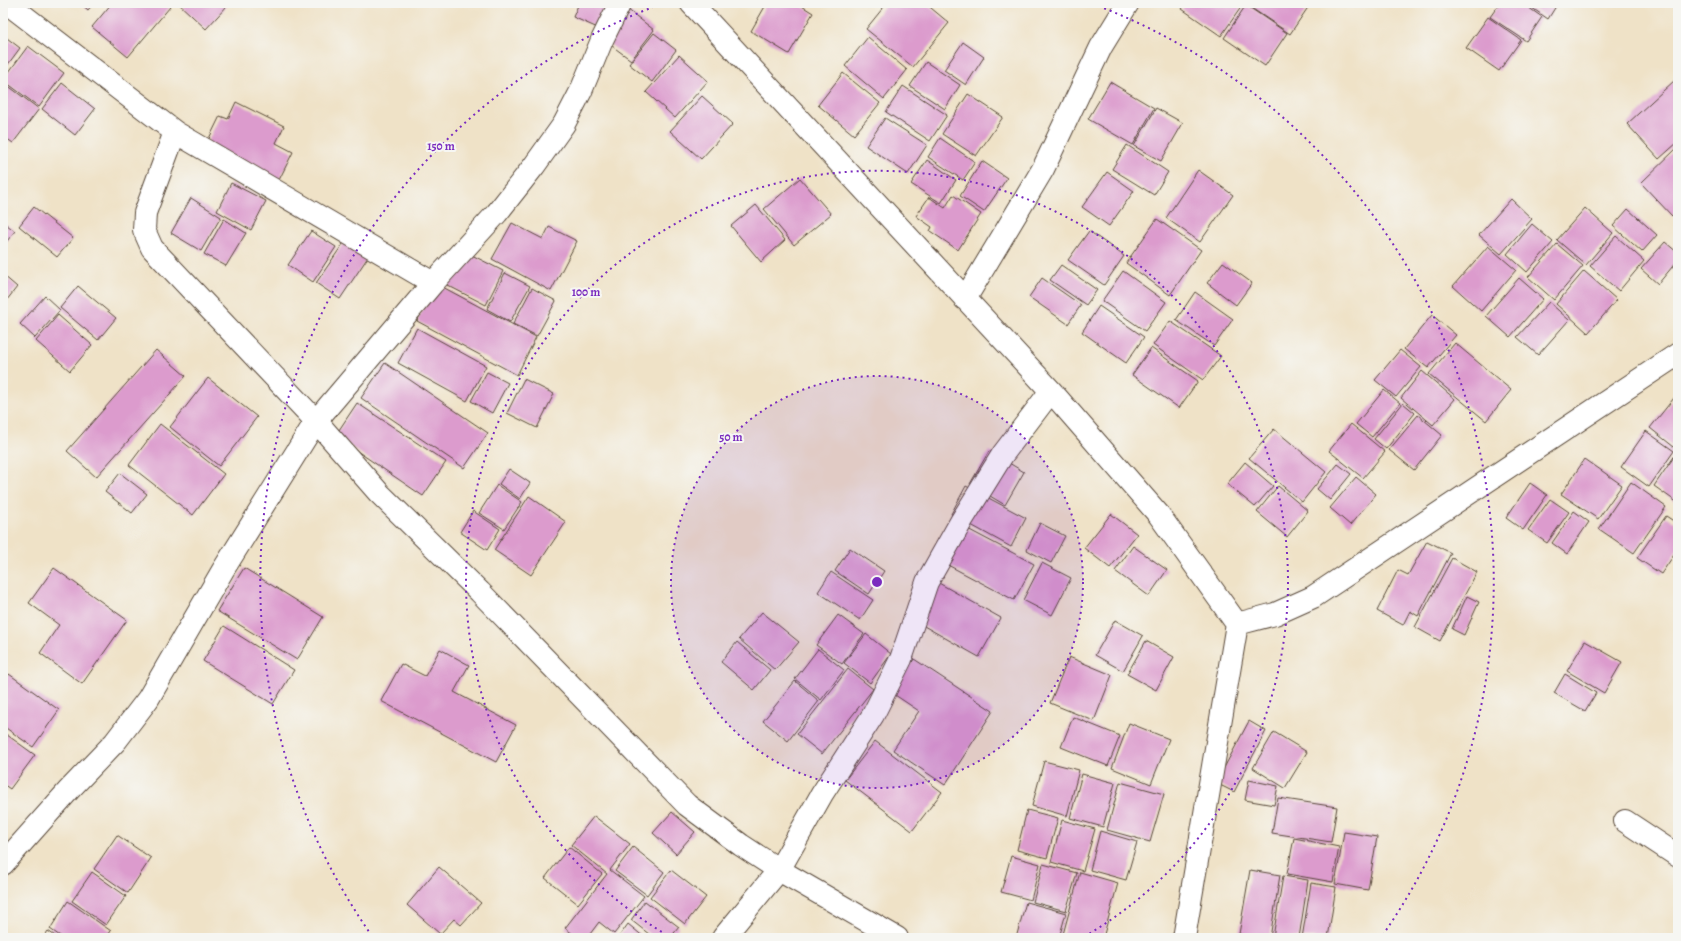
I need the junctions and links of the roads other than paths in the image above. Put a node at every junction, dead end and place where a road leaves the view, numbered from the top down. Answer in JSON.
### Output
{"nodes":[{"id":1,"x":7,"y":3,"type":"edge"},
{"id":2,"x":620,"y":3,"type":"edge"},
{"id":3,"x":691,"y":3,"type":"edge"},
{"id":4,"x":1128,"y":3,"type":"edge"},
{"id":5,"x":175,"y":132,"type":"junction"},
{"id":6,"x":433,"y":283,"type":"junction"},
{"id":7,"x":965,"y":299,"type":"junction"},
{"id":8,"x":1678,"y":354,"type":"edge"},
{"id":9,"x":1051,"y":390,"type":"junction"},
{"id":10,"x":316,"y":421,"type":"junction"},
{"id":11,"x":1237,"y":624,"type":"junction"},
{"id":12,"x":1625,"y":821,"type":"dead end"},
{"id":13,"x":1678,"y":856,"type":"edge"},
{"id":14,"x":3,"y":864,"type":"edge"},
{"id":15,"x":779,"y":870,"type":"junction"},
{"id":16,"x":723,"y":938,"type":"edge"},
{"id":17,"x":897,"y":938,"type":"edge"},
{"id":18,"x":1184,"y":938,"type":"edge"}],
"edges":[{"from":1,"to":5,"type":"street"},
{"from":2,"to":6,"type":"street"},
{"from":3,"to":7,"type":"street"},
{"from":4,"to":7,"type":"street"},
{"from":5,"to":6,"type":"street"},
{"from":5,"to":10,"type":"street"},
{"from":6,"to":10,"type":"street"},
{"from":7,"to":9,"type":"street"},
{"from":8,"to":11,"type":"street"},
{"from":9,"to":11,"type":"street"},
{"from":9,"to":15,"type":"street"},
{"from":10,"to":14,"type":"street"},
{"from":10,"to":15,"type":"street"},
{"from":11,"to":18,"type":"street"},
{"from":12,"to":13,"type":"street"},
{"from":15,"to":16,"type":"street"},
{"from":15,"to":17,"type":"street"}]}
